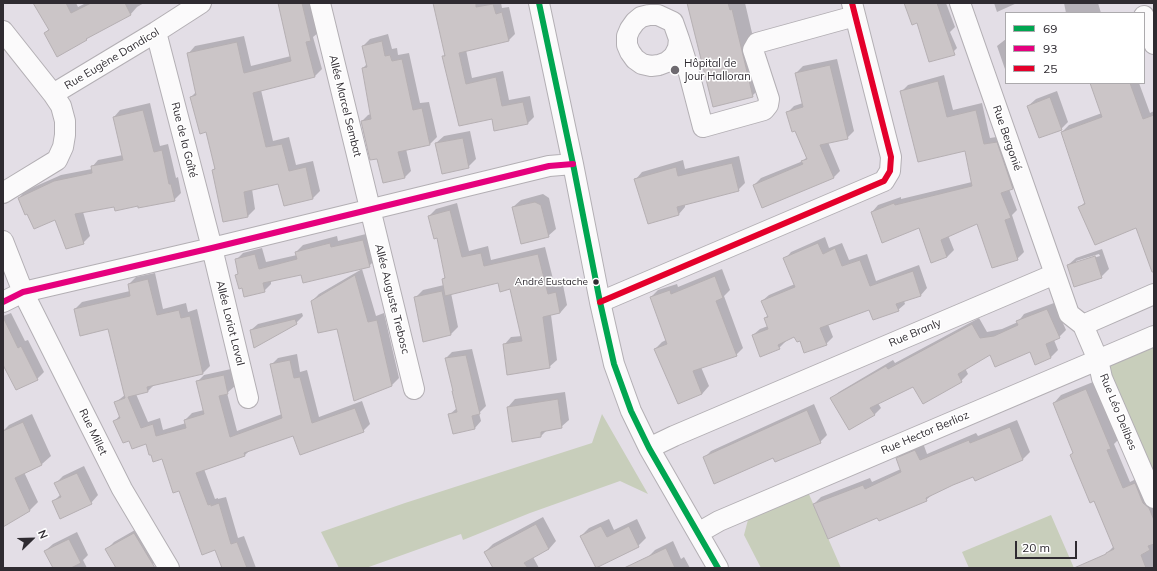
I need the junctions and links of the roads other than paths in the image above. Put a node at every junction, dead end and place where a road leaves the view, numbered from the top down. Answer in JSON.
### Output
{"nodes":[{"id":1,"x":201,"y":3,"type":"edge"},
{"id":2,"x":320,"y":3,"type":"edge"},
{"id":3,"x":539,"y":3,"type":"edge"},
{"id":4,"x":960,"y":3,"type":"edge"},
{"id":5,"x":853,"y":10,"type":"edge"},
{"id":6,"x":1145,"y":19,"type":"edge"},
{"id":7,"x":3,"y":31,"type":"edge"},
{"id":8,"x":156,"y":32,"type":"junction"},
{"id":9,"x":679,"y":39,"type":"dead end"},
{"id":10,"x":1154,"y":44,"type":"edge"},
{"id":11,"x":53,"y":94,"type":"junction"},
{"id":12,"x":573,"y":164,"type":"junction"},
{"id":13,"x":3,"y":193,"type":"edge"},
{"id":14,"x":370,"y":210,"type":"junction"},
{"id":15,"x":3,"y":241,"type":"edge"},
{"id":16,"x":212,"y":248,"type":"junction"},
{"id":17,"x":1055,"y":274,"type":"junction"},
{"id":18,"x":23,"y":292,"type":"junction"},
{"id":19,"x":1154,"y":294,"type":"edge"},
{"id":20,"x":3,"y":302,"type":"edge"},
{"id":21,"x":600,"y":302,"type":"junction"},
{"id":22,"x":1084,"y":325,"type":"junction"},
{"id":23,"x":1154,"y":336,"type":"edge"},
{"id":24,"x":1098,"y":360,"type":"junction"},
{"id":25,"x":414,"y":389,"type":"dead end"},
{"id":26,"x":248,"y":398,"type":"dead end"},
{"id":27,"x":649,"y":448,"type":"junction"},
{"id":28,"x":1154,"y":498,"type":"edge"},
{"id":29,"x":698,"y":533,"type":"junction"},
{"id":30,"x":168,"y":568,"type":"edge"},
{"id":31,"x":718,"y":568,"type":"edge"}],
"edges":[{"from":1,"to":8,"type":"street","name":"Rue Eugène Dandicol"},
{"from":2,"to":14,"type":"street","name":"Allée Marcel Sembat"},
{"from":3,"to":12,"type":"street"},
{"from":4,"to":17,"type":"street","name":"Rue Bergonié"},
{"from":5,"to":9,"type":"street"},
{"from":5,"to":21,"type":"street"},
{"from":6,"to":10,"type":"street"},
{"from":7,"to":11,"type":"street"},
{"from":8,"to":11,"type":"street","name":"Rue Eugène Dandicol"},
{"from":8,"to":16,"type":"street","name":"Rue de la Gaîté"},
{"from":11,"to":13,"type":"street","name":"Rue Eugène Dandicol"},
{"from":12,"to":14,"type":"street"},
{"from":12,"to":21,"type":"street"},
{"from":14,"to":16,"type":"street"},
{"from":14,"to":25,"type":"street","name":"Allée Auguste Trebosc"},
{"from":15,"to":18,"type":"street"},
{"from":16,"to":18,"type":"street"},
{"from":16,"to":26,"type":"street","name":"Allée Loriot Laval"},
{"from":17,"to":22,"type":"street"},
{"from":17,"to":27,"type":"street","name":"Rue Branly"},
{"from":18,"to":20,"type":"street"},
{"from":18,"to":30,"type":"street","name":"Rue Millet"},
{"from":19,"to":22,"type":"street"},
{"from":21,"to":27,"type":"street"},
{"from":22,"to":24,"type":"street","name":"Rue Léo Delibes"},
{"from":23,"to":24,"type":"street","name":"Rue Hector Berlioz"},
{"from":24,"to":28,"type":"street","name":"Rue Léo Delibes"},
{"from":24,"to":29,"type":"street","name":"Rue Hector Berlioz"},
{"from":27,"to":29,"type":"street"},
{"from":29,"to":31,"type":"street"}]}
